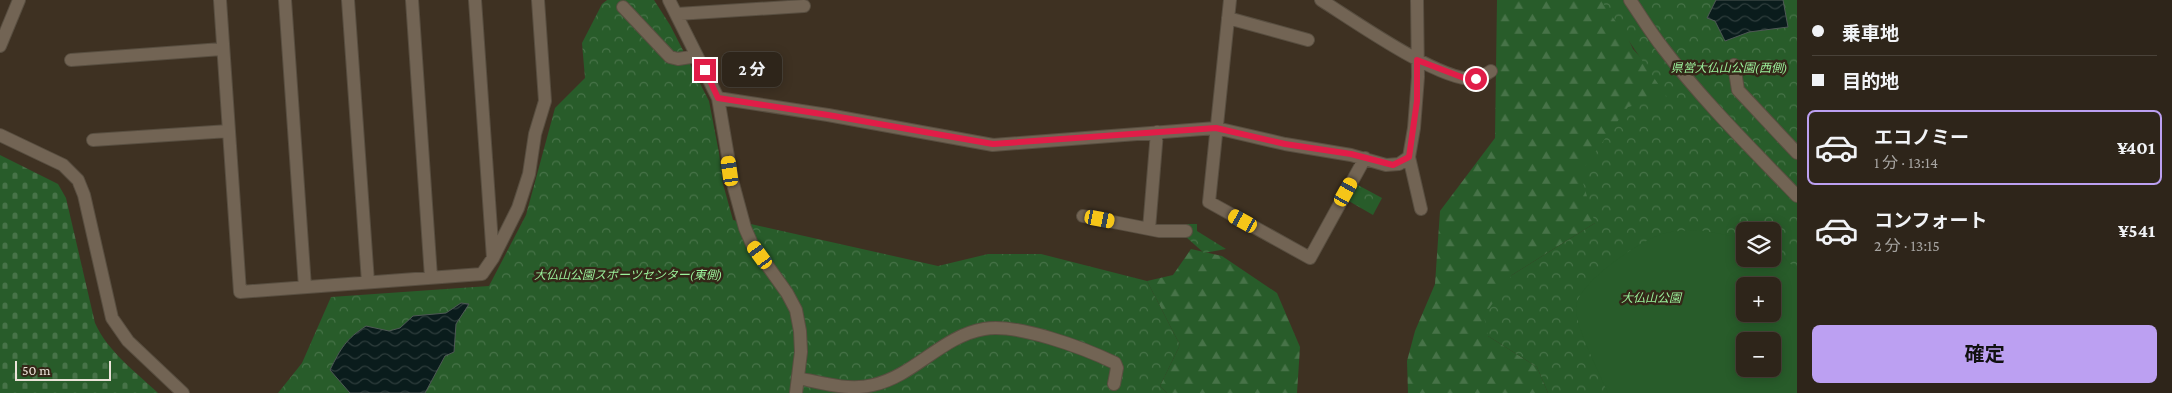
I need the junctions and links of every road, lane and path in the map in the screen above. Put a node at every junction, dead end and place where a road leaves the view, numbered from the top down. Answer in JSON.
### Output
{"nodes":[{"id":1,"x":19,"y":0,"type":"edge"},
{"id":2,"x":220,"y":0,"type":"edge"},
{"id":3,"x":285,"y":0,"type":"edge"},
{"id":4,"x":348,"y":0,"type":"edge"},
{"id":5,"x":412,"y":0,"type":"edge"},
{"id":6,"x":475,"y":0,"type":"edge"},
{"id":7,"x":538,"y":0,"type":"edge"},
{"id":8,"x":669,"y":0,"type":"edge"},
{"id":9,"x":1230,"y":0,"type":"edge"},
{"id":10,"x":1321,"y":0,"type":"edge"},
{"id":11,"x":1417,"y":0,"type":"edge"},
{"id":12,"x":1631,"y":0,"type":"edge"},
{"id":13,"x":804,"y":6,"type":"dead end"},
{"id":14,"x":623,"y":7,"type":"dead end"},
{"id":15,"x":677,"y":14,"type":"junction"},
{"id":16,"x":1228,"y":18,"type":"junction"},
{"id":17,"x":1308,"y":40,"type":"dead end"},
{"id":18,"x":0,"y":46,"type":"edge"},
{"id":19,"x":222,"y":49,"type":"junction"},
{"id":20,"x":698,"y":56,"type":"junction"},
{"id":21,"x":71,"y":60,"type":"dead end"},
{"id":22,"x":1417,"y":60,"type":"junction"},
{"id":23,"x":1734,"y":65,"type":"dead end"},
{"id":24,"x":1491,"y":71,"type":"dead end"},
{"id":25,"x":718,"y":98,"type":"junction"},
{"id":26,"x":1216,"y":128,"type":"junction"},
{"id":27,"x":228,"y":131,"type":"junction"},
{"id":28,"x":1157,"y":132,"type":"junction"},
{"id":29,"x":0,"y":135,"type":"edge"},
{"id":30,"x":93,"y":140,"type":"dead end"},
{"id":31,"x":1797,"y":153,"type":"edge"},
{"id":32,"x":1409,"y":157,"type":"junction"},
{"id":33,"x":1365,"y":158,"type":"junction"},
{"id":34,"x":1797,"y":196,"type":"edge"},
{"id":35,"x":1421,"y":209,"type":"dead end"},
{"id":36,"x":1083,"y":216,"type":"dead end"},
{"id":37,"x":1149,"y":229,"type":"junction"},
{"id":38,"x":1186,"y":231,"type":"dead end"},
{"id":39,"x":493,"y":258,"type":"junction"},
{"id":40,"x":431,"y":277,"type":"junction"},
{"id":41,"x":368,"y":282,"type":"junction"},
{"id":42,"x":306,"y":287,"type":"junction"},
{"id":43,"x":798,"y":378,"type":"junction"},
{"id":44,"x":1114,"y":384,"type":"dead end"},
{"id":45,"x":183,"y":393,"type":"edge"},
{"id":46,"x":796,"y":393,"type":"edge"}],
"edges":[{"from":1,"to":18,"type":"street"},
{"from":2,"to":19,"type":"street"},
{"from":3,"to":42,"type":"street"},
{"from":4,"to":41,"type":"street"},
{"from":5,"to":40,"type":"street"},
{"from":6,"to":39,"type":"street"},
{"from":7,"to":39,"type":"street"},
{"from":8,"to":15,"type":"street"},
{"from":9,"to":16,"type":"street"},
{"from":10,"to":22,"type":"street"},
{"from":11,"to":22,"type":"street"},
{"from":12,"to":34,"type":"street"},
{"from":13,"to":15,"type":"street"},
{"from":14,"to":20,"type":"street"},
{"from":15,"to":20,"type":"street"},
{"from":16,"to":17,"type":"street"},
{"from":16,"to":26,"type":"street"},
{"from":19,"to":21,"type":"street"},
{"from":19,"to":27,"type":"street"},
{"from":20,"to":25,"type":"street"},
{"from":22,"to":24,"type":"street"},
{"from":22,"to":32,"type":"street"},
{"from":23,"to":31,"type":"street"},
{"from":25,"to":28,"type":"street"},
{"from":25,"to":43,"type":"street"},
{"from":26,"to":28,"type":"street"},
{"from":26,"to":33,"type":"street"},
{"from":26,"to":33,"type":"street"},
{"from":27,"to":30,"type":"street"},
{"from":27,"to":42,"type":"street"},
{"from":28,"to":37,"type":"street"},
{"from":29,"to":45,"type":"street"},
{"from":32,"to":33,"type":"street"},
{"from":32,"to":35,"type":"street"},
{"from":36,"to":37,"type":"street"},
{"from":37,"to":38,"type":"street"},
{"from":39,"to":40,"type":"street"},
{"from":40,"to":41,"type":"street"},
{"from":41,"to":42,"type":"street"},
{"from":43,"to":44,"type":"street"},
{"from":43,"to":46,"type":"street"}]}
